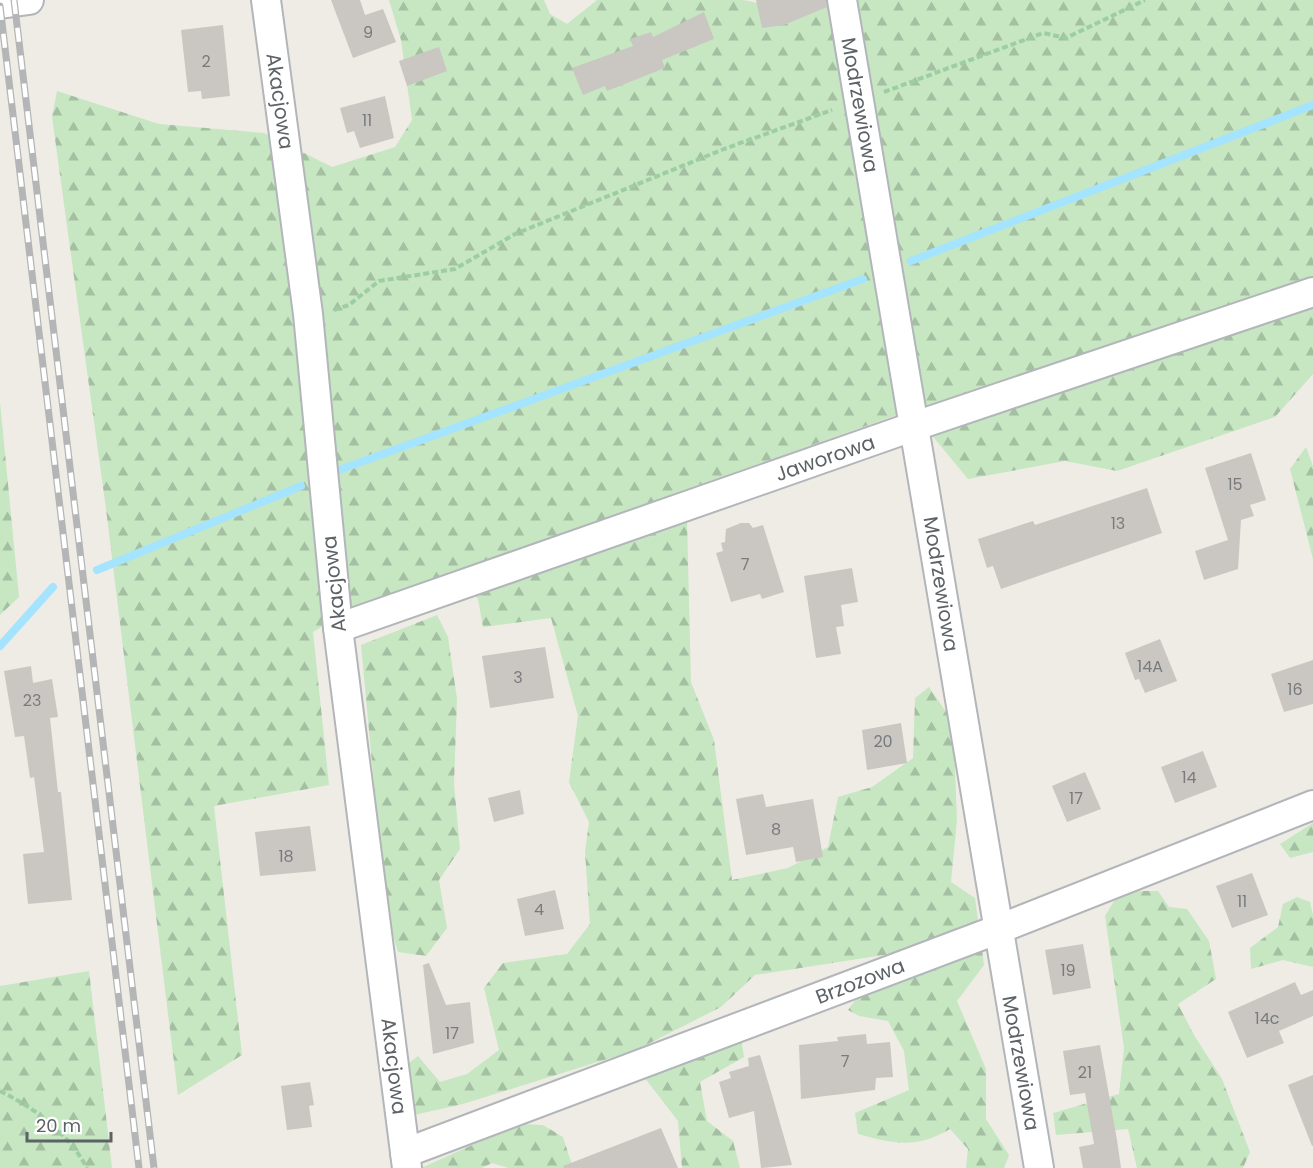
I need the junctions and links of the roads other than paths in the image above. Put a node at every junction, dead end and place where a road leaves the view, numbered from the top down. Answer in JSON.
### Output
{"nodes":[{"id":1,"x":29,"y":0,"type":"edge"},
{"id":2,"x":266,"y":0,"type":"edge"},
{"id":3,"x":842,"y":0,"type":"edge"},
{"id":4,"x":0,"y":4,"type":"edge"},
{"id":5,"x":1313,"y":292,"type":"edge"},
{"id":6,"x":915,"y":426,"type":"junction"},
{"id":7,"x":338,"y":628,"type":"junction"},
{"id":8,"x":1313,"y":805,"type":"edge"},
{"id":9,"x":999,"y":929,"type":"junction"},
{"id":10,"x":406,"y":1160,"type":"edge"},
{"id":11,"x":1039,"y":1168,"type":"edge"}],
"edges":[{"from":1,"to":4,"type":"street"},
{"from":2,"to":7,"type":"street","name":"Akacjowa"},
{"from":3,"to":6,"type":"street","name":"Modrzewiowa"},
{"from":5,"to":6,"type":"street","name":"Jaworowa"},
{"from":6,"to":7,"type":"street","name":"Jaworowa"},
{"from":6,"to":9,"type":"street","name":"Modrzewiowa"},
{"from":7,"to":10,"type":"street","name":"Akacjowa"},
{"from":8,"to":9,"type":"street","name":"Brzozowa"},
{"from":9,"to":10,"type":"street","name":"Brzozowa"},
{"from":9,"to":11,"type":"street","name":"Modrzewiowa"}]}
